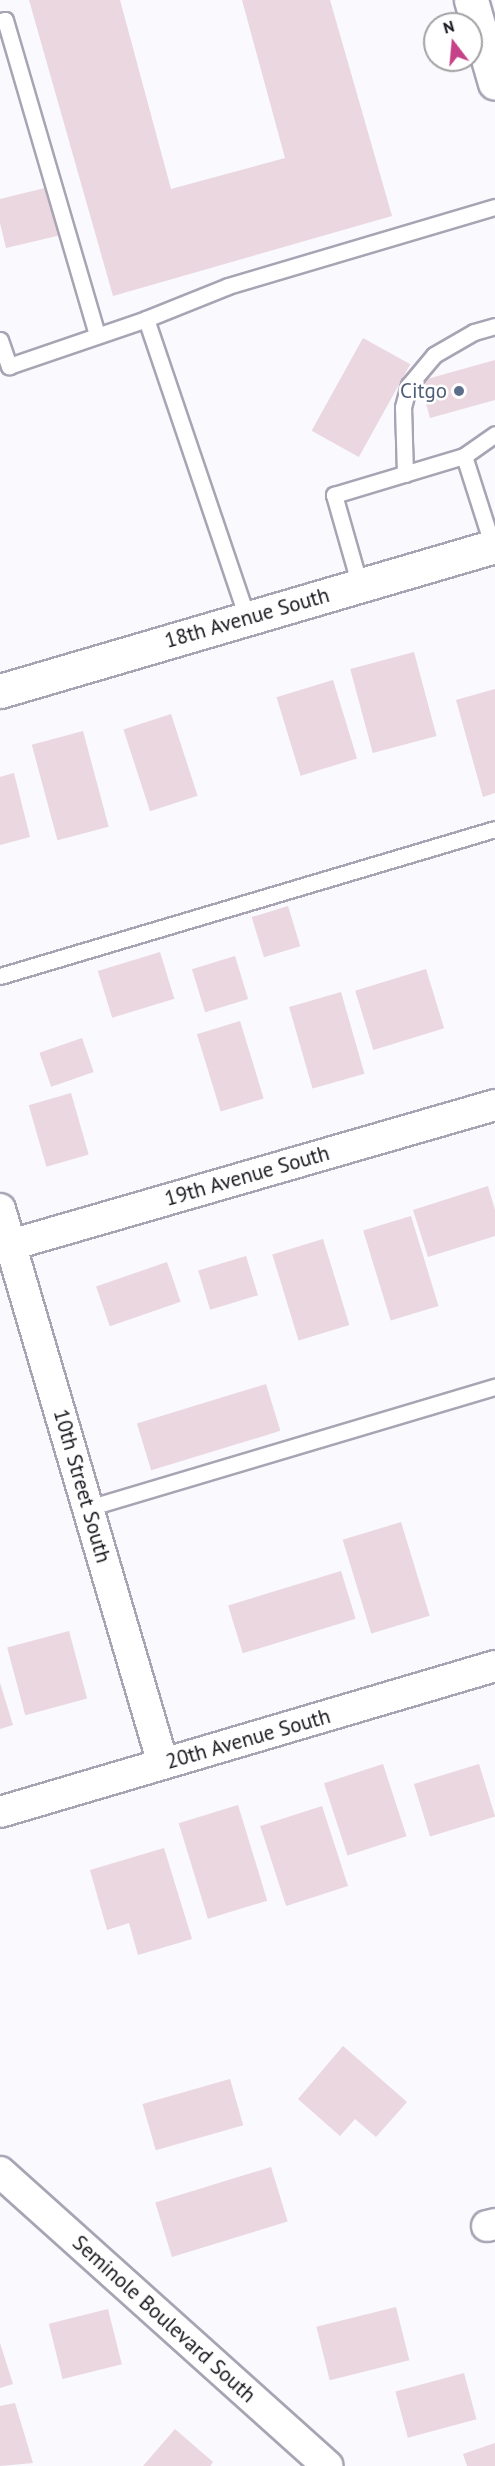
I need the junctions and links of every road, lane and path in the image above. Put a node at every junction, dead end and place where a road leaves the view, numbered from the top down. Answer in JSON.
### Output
{"nodes":[{"id":1,"x":471,"y":0,"type":"edge"},
{"id":2,"x":0,"y":21,"type":"edge"},
{"id":3,"x":495,"y":82,"type":"edge"},
{"id":4,"x":495,"y":207,"type":"edge"},
{"id":5,"x":146,"y":319,"type":"junction"},
{"id":6,"x":495,"y":326,"type":"edge"},
{"id":7,"x":98,"y":334,"type":"junction"},
{"id":8,"x":0,"y":340,"type":"edge"},
{"id":9,"x":495,"y":434,"type":"edge"},
{"id":10,"x":464,"y":456,"type":"junction"},
{"id":11,"x":405,"y":474,"type":"junction"},
{"id":12,"x":494,"y":547,"type":"edge"},
{"id":13,"x":360,"y":586,"type":"junction"},
{"id":14,"x":247,"y":617,"type":"junction"},
{"id":15,"x":0,"y":691,"type":"edge"},
{"id":16,"x":495,"y":829,"type":"edge"},
{"id":17,"x":0,"y":976,"type":"edge"},
{"id":18,"x":495,"y":1105,"type":"edge"},
{"id":19,"x":0,"y":1209,"type":"edge"},
{"id":20,"x":5,"y":1246,"type":"edge"},
{"id":21,"x":495,"y":1387,"type":"edge"},
{"id":22,"x":88,"y":1508,"type":"junction"},
{"id":23,"x":495,"y":1666,"type":"edge"},
{"id":24,"x":163,"y":1764,"type":"junction"},
{"id":25,"x":0,"y":1812,"type":"edge"},
{"id":26,"x":0,"y":2172,"type":"edge"},
{"id":27,"x":328,"y":2466,"type":"edge"}],
"edges":[{"from":1,"to":3,"type":"street"},
{"from":2,"to":7,"type":"lane"},
{"from":4,"to":5,"type":"lane"},
{"from":5,"to":7,"type":"lane"},
{"from":5,"to":14,"type":"lane"},
{"from":6,"to":11,"type":"lane"},
{"from":7,"to":8,"type":"lane"},
{"from":9,"to":10,"type":"lane"},
{"from":10,"to":11,"type":"lane"},
{"from":10,"to":12,"type":"lane"},
{"from":11,"to":13,"type":"lane"},
{"from":12,"to":13,"type":"street","name":"18th Avenue South"},
{"from":13,"to":14,"type":"street","name":"18th Avenue South"},
{"from":14,"to":15,"type":"street","name":"18th Avenue South"},
{"from":16,"to":17,"type":"lane"},
{"from":18,"to":20,"type":"street","name":"19th Avenue South"},
{"from":19,"to":20,"type":"street","name":"10th Street South"},
{"from":20,"to":22,"type":"street","name":"10th Street South"},
{"from":21,"to":22,"type":"lane"},
{"from":22,"to":24,"type":"street","name":"10th Street South"},
{"from":23,"to":24,"type":"street","name":"20th Avenue South"},
{"from":24,"to":25,"type":"street","name":"20th Avenue South"},
{"from":26,"to":27,"type":"street","name":"Seminole Boulevard South"}]}
